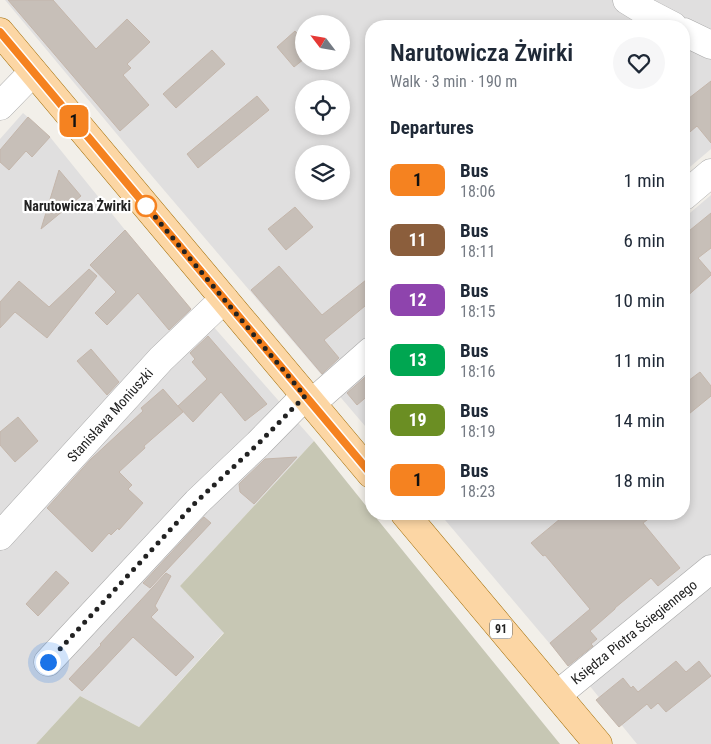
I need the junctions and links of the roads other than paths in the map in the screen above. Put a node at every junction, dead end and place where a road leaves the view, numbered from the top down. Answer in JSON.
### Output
{"nodes":[{"id":1,"x":627,"y":0,"type":"edge"},
{"id":2,"x":661,"y":20,"type":"edge"},
{"id":3,"x":0,"y":32,"type":"edge"},
{"id":4,"x":690,"y":35,"type":"edge"},
{"id":5,"x":711,"y":45,"type":"edge"},
{"id":6,"x":33,"y":72,"type":"junction"},
{"id":7,"x":0,"y":106,"type":"edge"},
{"id":8,"x":711,"y":173,"type":"edge"},
{"id":9,"x":690,"y":191,"type":"edge"},
{"id":10,"x":224,"y":299,"type":"junction"},
{"id":11,"x":365,"y":356,"type":"edge"},
{"id":12,"x":309,"y":399,"type":"junction"},
{"id":13,"x":365,"y":461,"type":"edge"},
{"id":14,"x":410,"y":520,"type":"edge"},
{"id":15,"x":0,"y":536,"type":"edge"},
{"id":16,"x":711,"y":569,"type":"edge"},
{"id":17,"x":48,"y":662,"type":"dead end"},
{"id":18,"x":557,"y":695,"type":"junction"},
{"id":19,"x":598,"y":744,"type":"edge"}],
"edges":[{"from":1,"to":2,"type":"street"},
{"from":3,"to":6,"type":"main road"},
{"from":4,"to":5,"type":"street"},
{"from":6,"to":7,"type":"street"},
{"from":6,"to":10,"type":"main road"},
{"from":8,"to":9,"type":"street"},
{"from":10,"to":12,"type":"main road"},
{"from":10,"to":15,"type":"street","name":"Stanisława Moniuszki"},
{"from":11,"to":12,"type":"street"},
{"from":12,"to":13,"type":"main road"},
{"from":12,"to":17,"type":"street"},
{"from":14,"to":18,"type":"main road","number":"91"},
{"from":16,"to":18,"type":"street","name":"Księdza Piotra Ściegiennego"},
{"from":18,"to":19,"type":"main road","number":"91"}]}
